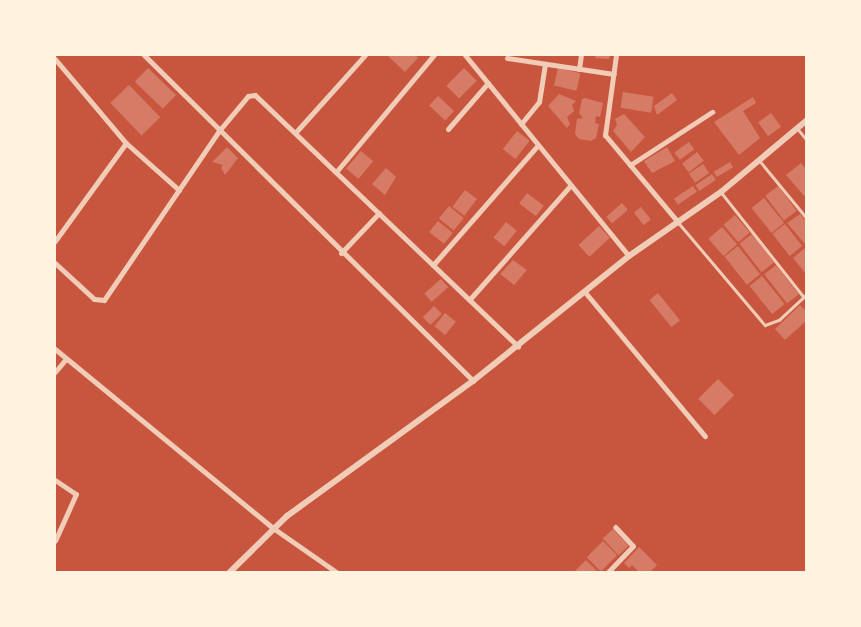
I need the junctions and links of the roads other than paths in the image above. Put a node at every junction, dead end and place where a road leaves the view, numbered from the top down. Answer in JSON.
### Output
{"nodes":[{"id":1,"x":144,"y":55,"type":"edge"},
{"id":2,"x":365,"y":55,"type":"edge"},
{"id":3,"x":434,"y":55,"type":"edge"},
{"id":4,"x":465,"y":55,"type":"edge"},
{"id":5,"x":581,"y":55,"type":"edge"},
{"id":6,"x":616,"y":55,"type":"edge"},
{"id":7,"x":507,"y":58,"type":"dead end"},
{"id":8,"x":55,"y":59,"type":"edge"},
{"id":9,"x":545,"y":64,"type":"junction"},
{"id":10,"x":579,"y":69,"type":"junction"},
{"id":11,"x":614,"y":74,"type":"junction"},
{"id":12,"x":488,"y":83,"type":"junction"},
{"id":13,"x":712,"y":112,"type":"dead end"},
{"id":14,"x":806,"y":121,"type":"edge"},
{"id":15,"x":521,"y":124,"type":"junction"},
{"id":16,"x":448,"y":129,"type":"dead end"},
{"id":17,"x":798,"y":129,"type":"junction"},
{"id":18,"x":218,"y":132,"type":"junction"},
{"id":19,"x":295,"y":134,"type":"junction"},
{"id":20,"x":806,"y":139,"type":"edge"},
{"id":21,"x":126,"y":143,"type":"junction"},
{"id":22,"x":538,"y":145,"type":"junction"},
{"id":23,"x":760,"y":161,"type":"junction"},
{"id":24,"x":630,"y":165,"type":"junction"},
{"id":25,"x":336,"y":172,"type":"junction"},
{"id":26,"x":570,"y":185,"type":"junction"},
{"id":27,"x":179,"y":190,"type":"junction"},
{"id":28,"x":721,"y":192,"type":"junction"},
{"id":29,"x":379,"y":213,"type":"junction"},
{"id":30,"x":806,"y":218,"type":"edge"},
{"id":31,"x":678,"y":222,"type":"junction"},
{"id":32,"x":55,"y":241,"type":"edge"},
{"id":33,"x":341,"y":252,"type":"junction"},
{"id":34,"x":629,"y":256,"type":"junction"},
{"id":35,"x":55,"y":263,"type":"edge"},
{"id":36,"x":434,"y":265,"type":"junction"},
{"id":37,"x":584,"y":291,"type":"junction"},
{"id":38,"x":805,"y":296,"type":"edge"},
{"id":39,"x":470,"y":299,"type":"junction"},
{"id":40,"x":518,"y":346,"type":"junction"},
{"id":41,"x":55,"y":349,"type":"edge"},
{"id":42,"x":66,"y":360,"type":"junction"},
{"id":43,"x":55,"y":372,"type":"edge"},
{"id":44,"x":472,"y":381,"type":"junction"},
{"id":45,"x":705,"y":436,"type":"dead end"},
{"id":46,"x":55,"y":480,"type":"edge"},
{"id":47,"x":615,"y":526,"type":"dead end"},
{"id":48,"x":273,"y":528,"type":"junction"},
{"id":49,"x":55,"y":541,"type":"edge"},
{"id":50,"x":230,"y":572,"type":"edge"},
{"id":51,"x":336,"y":572,"type":"edge"},
{"id":52,"x":608,"y":572,"type":"edge"}],
"edges":[{"from":1,"to":18,"type":"street"},
{"from":2,"to":19,"type":"street"},
{"from":3,"to":25,"type":"street"},
{"from":4,"to":12,"type":"street"},
{"from":5,"to":10,"type":"street"},
{"from":6,"to":11,"type":"street"},
{"from":7,"to":9,"type":"street"},
{"from":8,"to":21,"type":"street"},
{"from":9,"to":10,"type":"street"},
{"from":9,"to":15,"type":"street"},
{"from":10,"to":11,"type":"street"},
{"from":11,"to":24,"type":"street"},
{"from":12,"to":15,"type":"street"},
{"from":12,"to":16,"type":"street"},
{"from":13,"to":24,"type":"street"},
{"from":14,"to":17,"type":"street"},
{"from":15,"to":22,"type":"street"},
{"from":17,"to":20,"type":"lane"},
{"from":17,"to":23,"type":"street"},
{"from":18,"to":19,"type":"street"},
{"from":18,"to":27,"type":"street"},
{"from":18,"to":33,"type":"street"},
{"from":19,"to":25,"type":"street"},
{"from":21,"to":27,"type":"street"},
{"from":21,"to":32,"type":"street"},
{"from":22,"to":26,"type":"street"},
{"from":22,"to":36,"type":"street"},
{"from":23,"to":28,"type":"street"},
{"from":23,"to":30,"type":"lane"},
{"from":24,"to":31,"type":"street"},
{"from":25,"to":29,"type":"street"},
{"from":26,"to":34,"type":"street"},
{"from":26,"to":39,"type":"street"},
{"from":27,"to":35,"type":"street"},
{"from":28,"to":31,"type":"street"},
{"from":28,"to":38,"type":"lane"},
{"from":29,"to":33,"type":"street"},
{"from":29,"to":36,"type":"street"},
{"from":31,"to":34,"type":"street"},
{"from":31,"to":38,"type":"lane"},
{"from":33,"to":44,"type":"street"},
{"from":34,"to":37,"type":"street"},
{"from":36,"to":39,"type":"street"},
{"from":37,"to":40,"type":"street"},
{"from":37,"to":45,"type":"street"},
{"from":39,"to":40,"type":"street"},
{"from":40,"to":44,"type":"street"},
{"from":41,"to":42,"type":"street"},
{"from":42,"to":43,"type":"street"},
{"from":42,"to":48,"type":"street"},
{"from":44,"to":48,"type":"street"},
{"from":46,"to":49,"type":"street"},
{"from":47,"to":52,"type":"street"},
{"from":48,"to":50,"type":"street"},
{"from":48,"to":51,"type":"street"}]}
